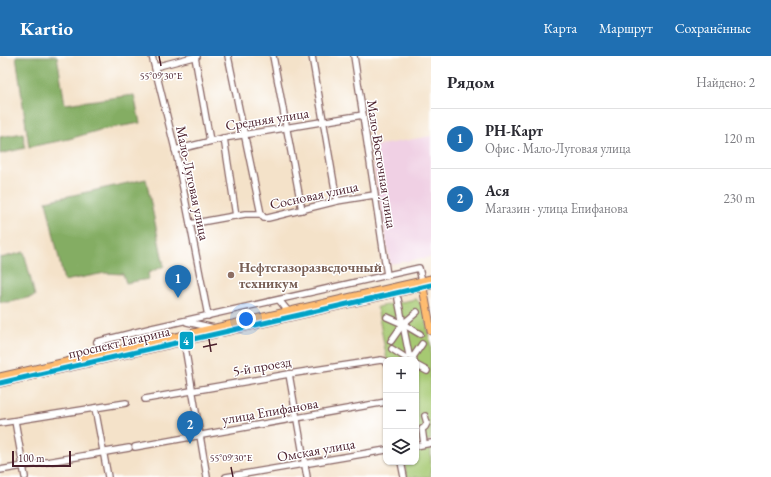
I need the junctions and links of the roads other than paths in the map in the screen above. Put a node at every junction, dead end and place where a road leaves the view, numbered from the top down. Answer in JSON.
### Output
{"nodes":[{"id":1,"x":152,"y":56,"type":"edge"},
{"id":2,"x":228,"y":56,"type":"edge"},
{"id":3,"x":274,"y":56,"type":"edge"},
{"id":4,"x":312,"y":56,"type":"edge"},
{"id":5,"x":354,"y":56,"type":"edge"},
{"id":6,"x":196,"y":57,"type":"edge"},
{"id":7,"x":155,"y":67,"type":"junction"},
{"id":8,"x":362,"y":115,"type":"junction"},
{"id":9,"x":324,"y":122,"type":"junction"},
{"id":10,"x":286,"y":128,"type":"junction"},
{"id":11,"x":244,"y":135,"type":"junction"},
{"id":12,"x":224,"y":138,"type":"junction"},
{"id":13,"x":210,"y":141,"type":"junction"},
{"id":14,"x":175,"y":150,"type":"junction"},
{"id":15,"x":374,"y":195,"type":"junction"},
{"id":16,"x":337,"y":201,"type":"junction"},
{"id":17,"x":302,"y":210,"type":"junction"},
{"id":18,"x":261,"y":214,"type":"junction"},
{"id":19,"x":236,"y":216,"type":"junction"},
{"id":20,"x":190,"y":224,"type":"junction"},
{"id":21,"x":386,"y":275,"type":"junction"},
{"id":22,"x":431,"y":279,"type":"edge"},
{"id":23,"x":423,"y":284,"type":"junction"},
{"id":24,"x":431,"y":284,"type":"edge"},
{"id":25,"x":398,"y":299,"type":"dead end"},
{"id":26,"x":279,"y":300,"type":"junction"},
{"id":27,"x":288,"y":311,"type":"junction"},
{"id":28,"x":417,"y":312,"type":"dead end"},
{"id":29,"x":208,"y":316,"type":"junction"},
{"id":30,"x":387,"y":317,"type":"dead end"},
{"id":31,"x":185,"y":321,"type":"junction"},
{"id":32,"x":403,"y":324,"type":"junction"},
{"id":33,"x":214,"y":328,"type":"junction"},
{"id":34,"x":431,"y":331,"type":"edge"},
{"id":35,"x":420,"y":334,"type":"dead end"},
{"id":36,"x":184,"y":341,"type":"junction"},
{"id":37,"x":391,"y":341,"type":"dead end"},
{"id":38,"x":422,"y":344,"type":"dead end"},
{"id":39,"x":392,"y":349,"type":"dead end"},
{"id":40,"x":107,"y":352,"type":"junction"},
{"id":41,"x":407,"y":357,"type":"edge"},
{"id":42,"x":409,"y":357,"type":"edge"},
{"id":43,"x":410,"y":357,"type":"edge"},
{"id":44,"x":383,"y":362,"type":"edge"},
{"id":45,"x":419,"y":367,"type":"edge"},
{"id":46,"x":427,"y":371,"type":"dead end"},
{"id":47,"x":289,"y":374,"type":"junction"},
{"id":48,"x":0,"y":377,"type":"edge"},
{"id":49,"x":0,"y":383,"type":"edge"},
{"id":50,"x":192,"y":391,"type":"junction"},
{"id":51,"x":145,"y":399,"type":"dead end"},
{"id":52,"x":126,"y":403,"type":"dead end"},
{"id":53,"x":383,"y":403,"type":"edge"},
{"id":54,"x":95,"y":408,"type":"junction"},
{"id":55,"x":426,"y":416,"type":"dead end"},
{"id":56,"x":297,"y":418,"type":"junction"},
{"id":57,"x":15,"y":421,"type":"junction"},
{"id":58,"x":0,"y":423,"type":"edge"},
{"id":59,"x":422,"y":429,"type":"joint"},
{"id":60,"x":199,"y":435,"type":"junction"},
{"id":61,"x":424,"y":443,"type":"dead end"},
{"id":62,"x":431,"y":443,"type":"edge"},
{"id":63,"x":419,"y":445,"type":"edge"},
{"id":64,"x":383,"y":451,"type":"edge"},
{"id":65,"x":103,"y":453,"type":"junction"},
{"id":66,"x":304,"y":464,"type":"junction"},
{"id":67,"x":402,"y":465,"type":"edge"},
{"id":68,"x":22,"y":466,"type":"junction"},
{"id":69,"x":0,"y":470,"type":"edge"},
{"id":70,"x":25,"y":477,"type":"edge"},
{"id":71,"x":108,"y":477,"type":"edge"},
{"id":72,"x":207,"y":477,"type":"edge"},
{"id":73,"x":226,"y":477,"type":"edge"},
{"id":74,"x":306,"y":477,"type":"edge"},
{"id":75,"x":404,"y":477,"type":"edge"}],
"edges":[{"from":1,"to":7,"type":"street","name":"Мало-Луговая улица"},
{"from":2,"to":11,"type":"street"},
{"from":3,"to":10,"type":"street"},
{"from":4,"to":9,"type":"street"},
{"from":5,"to":8,"type":"street","name":"Мало-Восточная улица"},
{"from":6,"to":7,"type":"street"},
{"from":6,"to":13,"type":"street"},
{"from":7,"to":14,"type":"street","name":"Мало-Луговая улица"},
{"from":8,"to":9,"type":"street","name":"Средняя улица"},
{"from":8,"to":15,"type":"street","name":"Мало-Восточная улица"},
{"from":9,"to":10,"type":"street","name":"Средняя улица"},
{"from":9,"to":16,"type":"street"},
{"from":10,"to":11,"type":"street","name":"Средняя улица"},
{"from":10,"to":17,"type":"street"},
{"from":11,"to":12,"type":"street","name":"Средняя улица"},
{"from":11,"to":18,"type":"street"},
{"from":12,"to":13,"type":"street","name":"Средняя улица"},
{"from":12,"to":19,"type":"street"},
{"from":13,"to":14,"type":"street","name":"Средняя улица"},
{"from":14,"to":20,"type":"street","name":"Мало-Луговая улица"},
{"from":15,"to":16,"type":"street","name":"Сосновая улица"},
{"from":15,"to":21,"type":"street","name":"Мало-Восточная улица"},
{"from":16,"to":17,"type":"street","name":"Сосновая улица"},
{"from":17,"to":18,"type":"street","name":"Сосновая улица"},
{"from":18,"to":19,"type":"street","name":"Сосновая улица"},
{"from":19,"to":20,"type":"street","name":"Сосновая улица"},
{"from":20,"to":29,"type":"street","name":"Мало-Луговая улица"},
{"from":21,"to":23,"type":"street"},
{"from":21,"to":26,"type":"street"},
{"from":22,"to":23,"type":"main road","name":"проспект Гагарина"},
{"from":23,"to":24,"type":"main road","name":"проспект Гагарина"},
{"from":23,"to":27,"type":"main road","name":"проспект Гагарина"},
{"from":23,"to":34,"type":"main road"},
{"from":23,"to":36,"type":"main road","name":"проспект Гагарина"},
{"from":25,"to":32,"type":"street"},
{"from":26,"to":27,"type":"street"},
{"from":26,"to":29,"type":"street"},
{"from":27,"to":33,"type":"main road","name":"проспект Гагарина"},
{"from":28,"to":32,"type":"street"},
{"from":29,"to":31,"type":"street"},
{"from":30,"to":32,"type":"street"},
{"from":31,"to":33,"type":"street"},
{"from":31,"to":40,"type":"street"},
{"from":32,"to":35,"type":"street"},
{"from":32,"to":37,"type":"street"},
{"from":32,"to":42,"type":"street"},
{"from":33,"to":40,"type":"main road","name":"проспект Гагарина"},
{"from":36,"to":49,"type":"main road","name":"проспект Гагарина"},
{"from":36,"to":50,"type":"street"},
{"from":38,"to":43,"type":"street"},
{"from":39,"to":41,"type":"street"},
{"from":40,"to":48,"type":"main road","name":"проспект Гагарина"},
{"from":44,"to":47,"type":"street","name":"5-й проезд"},
{"from":45,"to":46,"type":"street"},
{"from":47,"to":50,"type":"street","name":"5-й проезд"},
{"from":47,"to":56,"type":"street"},
{"from":50,"to":51,"type":"street","name":"5-й проезд"},
{"from":50,"to":60,"type":"street"},
{"from":52,"to":54,"type":"street"},
{"from":53,"to":56,"type":"street","name":"улица Епифанова"},
{"from":54,"to":57,"type":"street"},
{"from":54,"to":65,"type":"street"},
{"from":55,"to":59,"type":"street"},
{"from":56,"to":60,"type":"street","name":"улица Епифанова"},
{"from":56,"to":66,"type":"street"},
{"from":57,"to":58,"type":"street"},
{"from":57,"to":68,"type":"street"},
{"from":59,"to":61,"type":"street"},
{"from":60,"to":65,"type":"street","name":"улица Епифанова"},
{"from":60,"to":72,"type":"street"},
{"from":62,"to":63,"type":"street"},
{"from":64,"to":66,"type":"street","name":"Омская улица"},
{"from":65,"to":68,"type":"street","name":"улица Епифанова"},
{"from":65,"to":71,"type":"street"},
{"from":66,"to":73,"type":"street","name":"Омская улица"},
{"from":66,"to":74,"type":"street"},
{"from":67,"to":75,"type":"street"},
{"from":68,"to":69,"type":"street","name":"улица Епифанова"},
{"from":68,"to":70,"type":"street"}]}
